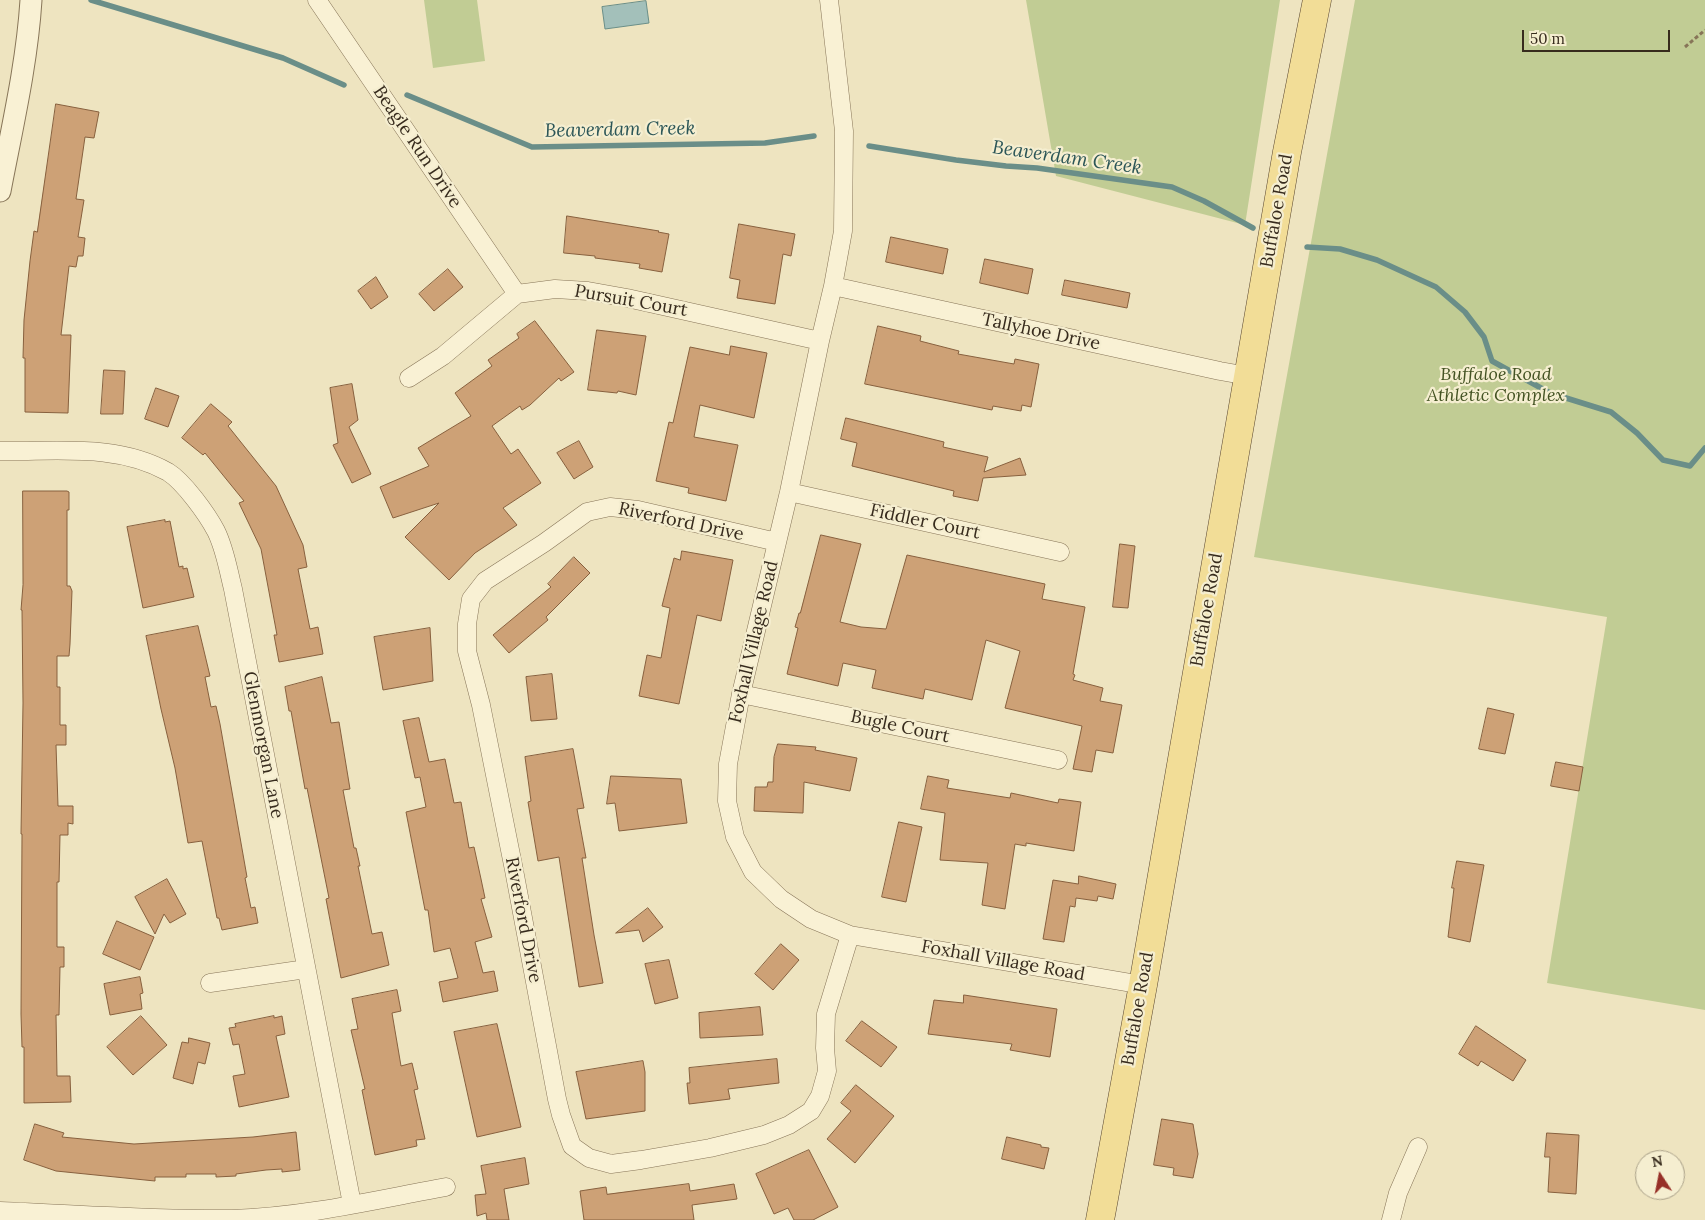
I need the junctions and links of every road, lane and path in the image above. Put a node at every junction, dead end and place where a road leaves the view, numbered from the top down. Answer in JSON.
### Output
{"nodes":[{"id":1,"x":31,"y":0,"type":"edge"},
{"id":2,"x":317,"y":0,"type":"edge"},
{"id":3,"x":830,"y":0,"type":"edge"},
{"id":4,"x":1317,"y":0,"type":"edge"},
{"id":5,"x":1705,"y":30,"type":"edge"},
{"id":6,"x":1685,"y":47,"type":"dead end"},
{"id":7,"x":0,"y":191,"type":"edge"},
{"id":8,"x":834,"y":286,"type":"junction"},
{"id":9,"x":517,"y":294,"type":"junction"},
{"id":10,"x":820,"y":341,"type":"junction"},
{"id":11,"x":1248,"y":376,"type":"junction"},
{"id":12,"x":409,"y":378,"type":"dead end"},
{"id":13,"x":0,"y":451,"type":"edge"},
{"id":14,"x":789,"y":492,"type":"junction"},
{"id":15,"x":777,"y":542,"type":"junction"},
{"id":16,"x":1060,"y":552,"type":"dead end"},
{"id":17,"x":741,"y":694,"type":"junction"},
{"id":18,"x":1058,"y":760,"type":"dead end"},
{"id":19,"x":850,"y":935,"type":"junction"},
{"id":20,"x":306,"y":969,"type":"junction"},
{"id":21,"x":210,"y":983,"type":"dead end"},
{"id":22,"x":1143,"y":985,"type":"junction"},
{"id":23,"x":1418,"y":1147,"type":"dead end"},
{"id":24,"x":446,"y":1187,"type":"dead end"},
{"id":25,"x":352,"y":1204,"type":"junction"},
{"id":26,"x":0,"y":1211,"type":"edge"},
{"id":27,"x":1100,"y":1220,"type":"edge"},
{"id":28,"x":1392,"y":1220,"type":"edge"}],
"edges":[{"from":1,"to":7,"type":"street"},
{"from":2,"to":9,"type":"street","name":"Beagle Run Drive"},
{"from":3,"to":8,"type":"street","name":"Foxhall Village Road"},
{"from":4,"to":11,"type":"main road","name":"Buffaloe Road"},
{"from":5,"to":6,"type":"path"},
{"from":8,"to":10,"type":"street","name":"Foxhall Village Road"},
{"from":8,"to":11,"type":"street","name":"Tallyhoe Drive"},
{"from":9,"to":10,"type":"street","name":"Pursuit Court"},
{"from":9,"to":12,"type":"street"},
{"from":10,"to":14,"type":"street","name":"Foxhall Village Road"},
{"from":11,"to":22,"type":"main road","name":"Buffaloe Road"},
{"from":13,"to":20,"type":"street","name":"Glenmorgan Lane"},
{"from":14,"to":15,"type":"street","name":"Foxhall Village Road"},
{"from":14,"to":16,"type":"street","name":"Fiddler Court"},
{"from":15,"to":17,"type":"street","name":"Foxhall Village Road"},
{"from":15,"to":19,"type":"street","name":"Riverford Drive"},
{"from":17,"to":18,"type":"street","name":"Bugle Court"},
{"from":17,"to":19,"type":"street","name":"Foxhall Village Road"},
{"from":19,"to":22,"type":"street","name":"Foxhall Village Road"},
{"from":20,"to":21,"type":"street"},
{"from":20,"to":25,"type":"street","name":"Glenmorgan Lane"},
{"from":22,"to":27,"type":"main road","name":"Buffaloe Road"},
{"from":23,"to":28,"type":"street"},
{"from":24,"to":25,"type":"street"},
{"from":25,"to":26,"type":"street"}]}
